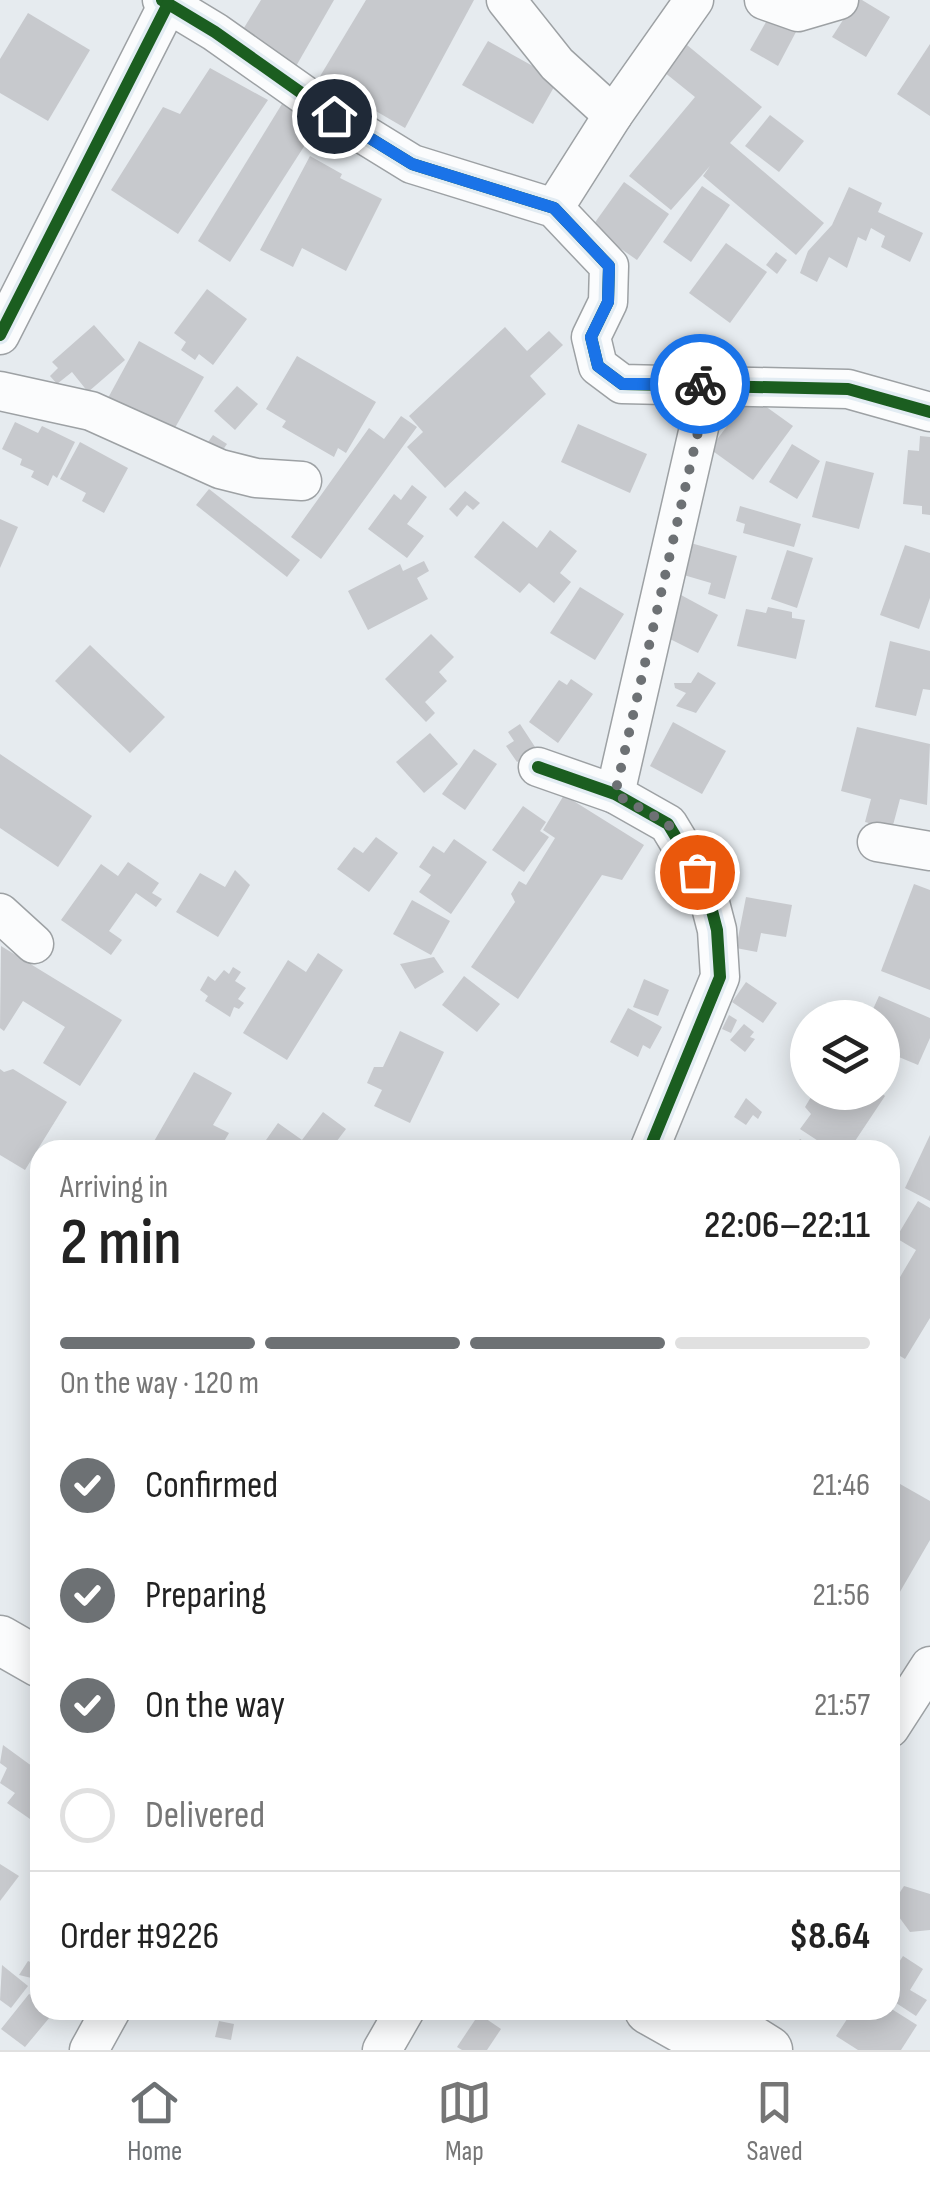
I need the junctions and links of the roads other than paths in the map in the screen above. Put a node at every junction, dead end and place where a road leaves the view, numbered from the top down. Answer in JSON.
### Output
{"nodes":[{"id":1,"x":506,"y":0,"type":"edge"},
{"id":2,"x":694,"y":0,"type":"edge"},
{"id":3,"x":764,"y":0,"type":"edge"},
{"id":4,"x":839,"y":0,"type":"edge"},
{"id":5,"x":164,"y":2,"type":"edge"},
{"id":6,"x":215,"y":16,"type":"edge"},
{"id":7,"x":614,"y":115,"type":"junction"},
{"id":8,"x":554,"y":208,"type":"junction"},
{"id":9,"x":0,"y":334,"type":"edge"},
{"id":10,"x":709,"y":384,"type":"junction"},
{"id":11,"x":0,"y":391,"type":"edge"},
{"id":12,"x":930,"y":412,"type":"edge"},
{"id":13,"x":302,"y":481,"type":"dead end"},
{"id":14,"x":538,"y":766,"type":"dead end"},
{"id":15,"x":615,"y":794,"type":"junction"},
{"id":16,"x":877,"y":842,"type":"dead end"},
{"id":17,"x":930,"y":851,"type":"edge"},
{"id":18,"x":0,"y":913,"type":"edge"},
{"id":19,"x":34,"y":944,"type":"dead end"},
{"id":20,"x":653,"y":1140,"type":"edge"},
{"id":21,"x":0,"y":1613,"type":"edge"},
{"id":22,"x":30,"y":1630,"type":"edge"},
{"id":23,"x":0,"y":1640,"type":"edge"},
{"id":24,"x":30,"y":1657,"type":"edge"},
{"id":25,"x":930,"y":1666,"type":"edge"},
{"id":26,"x":900,"y":1712,"type":"edge"},
{"id":27,"x":106,"y":2020,"type":"edge"},
{"id":28,"x":399,"y":2020,"type":"edge"},
{"id":29,"x":666,"y":2020,"type":"edge"},
{"id":30,"x":720,"y":2020,"type":"edge"},
{"id":31,"x":89,"y":2050,"type":"edge"},
{"id":32,"x":382,"y":2050,"type":"edge"},
{"id":33,"x":720,"y":2050,"type":"edge"},
{"id":34,"x":768,"y":2050,"type":"edge"}],
"edges":[{"from":1,"to":7,"type":"street"},
{"from":2,"to":7,"type":"street"},
{"from":3,"to":4,"type":"street"},
{"from":5,"to":6,"type":"street"},
{"from":5,"to":9,"type":"street"},
{"from":6,"to":8,"type":"street"},
{"from":7,"to":8,"type":"street"},
{"from":8,"to":10,"type":"street"},
{"from":10,"to":12,"type":"street"},
{"from":10,"to":15,"type":"street"},
{"from":11,"to":13,"type":"street"},
{"from":14,"to":15,"type":"street"},
{"from":15,"to":20,"type":"street"},
{"from":16,"to":17,"type":"street"},
{"from":18,"to":19,"type":"street"},
{"from":21,"to":22,"type":"main road"},
{"from":23,"to":24,"type":"main road"},
{"from":25,"to":26,"type":"street"},
{"from":27,"to":31,"type":"street"},
{"from":28,"to":32,"type":"street"},
{"from":29,"to":33,"type":"main road"},
{"from":30,"to":34,"type":"main road"}]}
